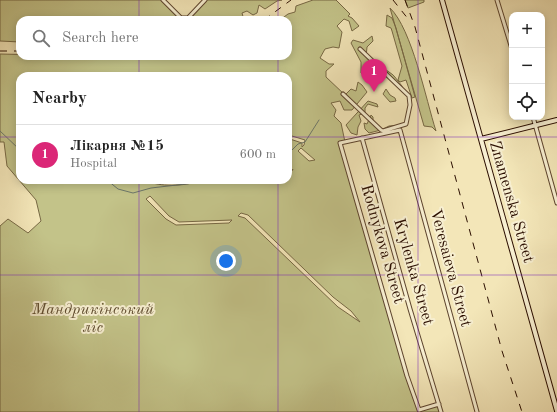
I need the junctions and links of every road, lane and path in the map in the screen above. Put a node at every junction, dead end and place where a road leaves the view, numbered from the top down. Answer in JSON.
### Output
{"nodes":[{"id":1,"x":163,"y":0,"type":"edge"},
{"id":2,"x":205,"y":0,"type":"edge"},
{"id":3,"x":442,"y":0,"type":"edge"},
{"id":4,"x":497,"y":0,"type":"edge"},
{"id":5,"x":179,"y":16,"type":"edge"},
{"id":6,"x":190,"y":16,"type":"edge"},
{"id":7,"x":512,"y":48,"type":"edge"},
{"id":8,"x":360,"y":49,"type":"dead end"},
{"id":9,"x":343,"y":94,"type":"dead end"},
{"id":10,"x":533,"y":120,"type":"edge"},
{"id":11,"x":557,"y":120,"type":"edge"},
{"id":12,"x":535,"y":125,"type":"junction"},
{"id":13,"x":381,"y":130,"type":"junction"},
{"id":14,"x":400,"y":130,"type":"joint"},
{"id":15,"x":375,"y":135,"type":"junction"},
{"id":16,"x":362,"y":138,"type":"junction"},
{"id":17,"x":481,"y":139,"type":"junction"},
{"id":18,"x":557,"y":203,"type":"edge"},
{"id":19,"x":439,"y":404,"type":"junction"},
{"id":20,"x":441,"y":412,"type":"edge"},
{"id":21,"x":477,"y":412,"type":"edge"},
{"id":22,"x":557,"y":412,"type":"edge"}],
"edges":[{"from":1,"to":5,"type":"street"},
{"from":2,"to":6,"type":"street"},
{"from":3,"to":17,"type":"main road","name":"Znamenska Street"},
{"from":4,"to":7,"type":"street"},
{"from":8,"to":13,"type":"street"},
{"from":9,"to":13,"type":"street"},
{"from":10,"to":12,"type":"street"},
{"from":11,"to":12,"type":"main road"},
{"from":12,"to":17,"type":"main road"},
{"from":12,"to":18,"type":"street"},
{"from":13,"to":15,"type":"street"},
{"from":14,"to":15,"type":"street","name":"Rodnykova Street"},
{"from":14,"to":21,"type":"street","name":"Veresaieva Street"},
{"from":15,"to":16,"type":"street","name":"Rodnykova Street"},
{"from":16,"to":19,"type":"street","name":"Krylenka Street"},
{"from":16,"to":19,"type":"street","name":"Rodnykova Street"},
{"from":17,"to":22,"type":"main road","name":"Znamenska Street"},
{"from":19,"to":20,"type":"street","name":"Krylenka Street"}]}
